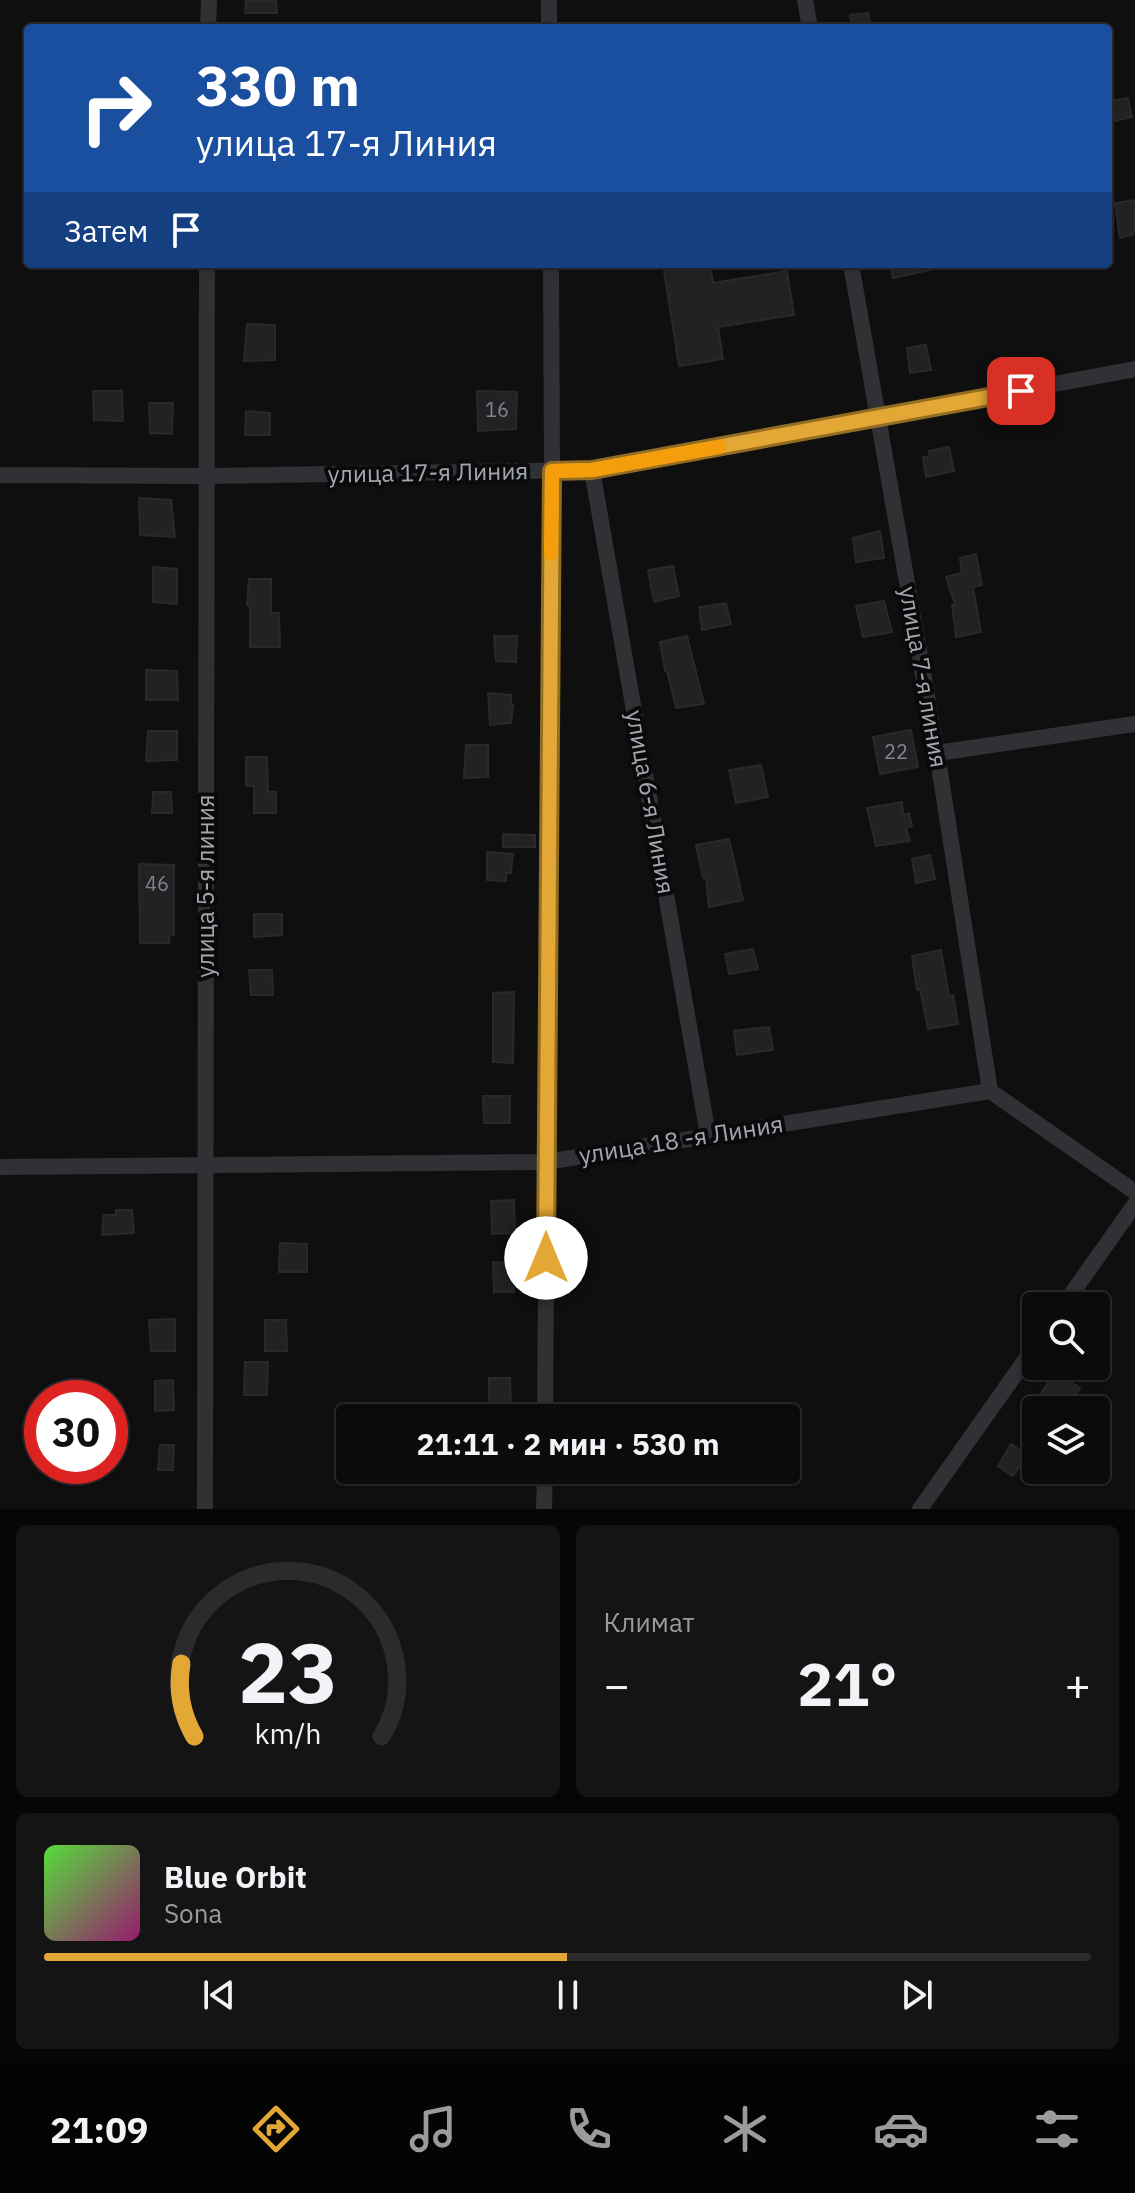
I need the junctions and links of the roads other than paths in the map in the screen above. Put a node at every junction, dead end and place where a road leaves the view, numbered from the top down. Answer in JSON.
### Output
{"nodes":[{"id":1,"x":209,"y":0,"type":"edge"},
{"id":2,"x":549,"y":0,"type":"edge"},
{"id":3,"x":805,"y":0,"type":"edge"},
{"id":4,"x":208,"y":24,"type":"edge"},
{"id":5,"x":549,"y":24,"type":"edge"},
{"id":6,"x":809,"y":24,"type":"edge"},
{"id":7,"x":207,"y":268,"type":"edge"},
{"id":8,"x":551,"y":268,"type":"edge"},
{"id":9,"x":852,"y":268,"type":"edge"},
{"id":10,"x":1135,"y":369,"type":"edge"},
{"id":11,"x":878,"y":418,"type":"junction"},
{"id":12,"x":592,"y":470,"type":"junction"},
{"id":13,"x":552,"y":471,"type":"junction"},
{"id":14,"x":0,"y":475,"type":"edge"},
{"id":15,"x":205,"y":476,"type":"junction"},
{"id":16,"x":1135,"y":724,"type":"edge"},
{"id":17,"x":937,"y":753,"type":"junction"},
{"id":18,"x":990,"y":1091,"type":"junction"},
{"id":19,"x":708,"y":1135,"type":"junction"},
{"id":20,"x":546,"y":1162,"type":"junction"},
{"id":21,"x":207,"y":1166,"type":"junction"},
{"id":22,"x":0,"y":1167,"type":"edge"},
{"id":23,"x":1135,"y":1192,"type":"edge"},
{"id":24,"x":1135,"y":1204,"type":"edge"},
{"id":25,"x":1073,"y":1292,"type":"edge"},
{"id":26,"x":1022,"y":1365,"type":"edge"},
{"id":27,"x":545,"y":1404,"type":"edge"},
{"id":28,"x":545,"y":1484,"type":"edge"},
{"id":29,"x":205,"y":1509,"type":"edge"},
{"id":30,"x":544,"y":1509,"type":"edge"},
{"id":31,"x":920,"y":1509,"type":"edge"}],
"edges":[{"from":1,"to":4,"type":"street"},
{"from":2,"to":5,"type":"street"},
{"from":3,"to":6,"type":"street"},
{"from":7,"to":15,"type":"street","name":"улица 5-я линия"},
{"from":8,"to":13,"type":"street"},
{"from":9,"to":11,"type":"street","name":"улица 7-я линия"},
{"from":10,"to":11,"type":"street","name":"улица 17-я Линия"},
{"from":11,"to":12,"type":"street","name":"улица 17-я Линия"},
{"from":11,"to":17,"type":"street","name":"улица 7-я линия"},
{"from":12,"to":13,"type":"street","name":"улица 17-я Линия"},
{"from":12,"to":19,"type":"street","name":"улица 6-я Линия"},
{"from":13,"to":15,"type":"street","name":"улица 17-я Линия"},
{"from":13,"to":20,"type":"street"},
{"from":14,"to":15,"type":"street","name":"улица 17-я Линия"},
{"from":15,"to":21,"type":"street","name":"улица 5-я линия"},
{"from":16,"to":17,"type":"street"},
{"from":17,"to":18,"type":"street","name":"улица 7-я линия"},
{"from":18,"to":19,"type":"street","name":"улица 18 -я Линия"},
{"from":18,"to":23,"type":"street"},
{"from":19,"to":20,"type":"street","name":"улица 18 -я Линия"},
{"from":20,"to":21,"type":"street","name":"улица 18 -я Линия"},
{"from":20,"to":27,"type":"street"},
{"from":21,"to":22,"type":"street","name":"улица 18 -я Линия"},
{"from":21,"to":29,"type":"street","name":"улица 5-я линия"},
{"from":24,"to":25,"type":"street"},
{"from":26,"to":31,"type":"street"},
{"from":28,"to":30,"type":"street"}]}
